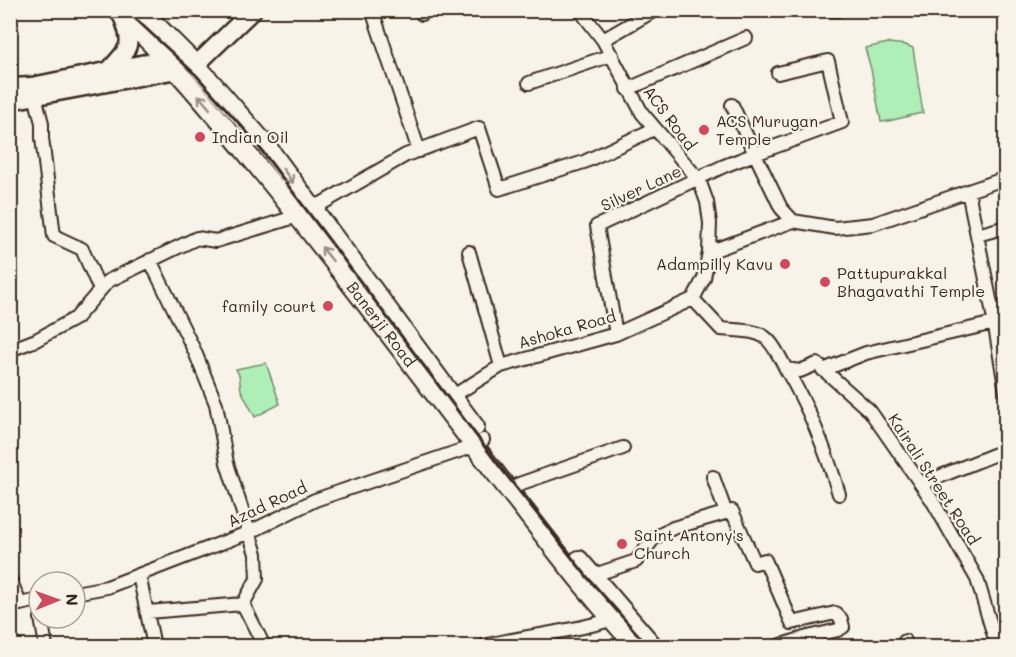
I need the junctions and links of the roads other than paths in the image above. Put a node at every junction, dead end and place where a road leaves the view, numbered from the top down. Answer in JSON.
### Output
{"nodes":[{"id":1,"x":141,"y":10,"type":"edge"},
{"id":2,"x":253,"y":10,"type":"edge"},
{"id":3,"x":372,"y":10,"type":"edge"},
{"id":4,"x":580,"y":10,"type":"edge"},
{"id":5,"x":655,"y":10,"type":"edge"},
{"id":6,"x":831,"y":10,"type":"edge"},
{"id":7,"x":838,"y":10,"type":"edge"},
{"id":8,"x":119,"y":13,"type":"edge"},
{"id":9,"x":746,"y":38,"type":"dead end"},
{"id":10,"x":603,"y":40,"type":"junction"},
{"id":11,"x":220,"y":42,"type":"junction"},
{"id":12,"x":612,"y":56,"type":"junction"},
{"id":13,"x":175,"y":60,"type":"junction"},
{"id":14,"x":196,"y":65,"type":"junction"},
{"id":15,"x":109,"y":70,"type":"junction"},
{"id":16,"x":778,"y":73,"type":"dead end"},
{"id":17,"x":529,"y":83,"type":"dead end"},
{"id":18,"x":10,"y":87,"type":"edge"},
{"id":19,"x":628,"y":89,"type":"junction"},
{"id":20,"x":34,"y":91,"type":"junction"},
{"id":21,"x":10,"y":101,"type":"edge"},
{"id":22,"x":732,"y":105,"type":"dead end"},
{"id":23,"x":234,"y":108,"type":"junction"},
{"id":24,"x":222,"y":123,"type":"junction"},
{"id":25,"x":654,"y":129,"type":"junction"},
{"id":26,"x":419,"y":151,"type":"junction"},
{"id":27,"x":754,"y":154,"type":"junction"},
{"id":28,"x":1005,"y":178,"type":"edge"},
{"id":29,"x":699,"y":180,"type":"junction"},
{"id":30,"x":968,"y":191,"type":"junction"},
{"id":31,"x":308,"y":216,"type":"junction"},
{"id":32,"x":793,"y":221,"type":"junction"},
{"id":33,"x":1005,"y":227,"type":"edge"},
{"id":34,"x":977,"y":235,"type":"junction"},
{"id":35,"x":469,"y":252,"type":"dead end"},
{"id":36,"x":709,"y":252,"type":"junction"},
{"id":37,"x":150,"y":260,"type":"junction"},
{"id":38,"x":100,"y":290,"type":"junction"},
{"id":39,"x":693,"y":299,"type":"junction"},
{"id":40,"x":1005,"y":306,"type":"edge"},
{"id":41,"x":992,"y":309,"type":"junction"},
{"id":42,"x":994,"y":323,"type":"junction"},
{"id":43,"x":616,"y":334,"type":"junction"},
{"id":44,"x":10,"y":350,"type":"edge"},
{"id":45,"x":501,"y":366,"type":"junction"},
{"id":46,"x":786,"y":369,"type":"junction"},
{"id":47,"x":823,"y":370,"type":"junction"},
{"id":48,"x":1005,"y":392,"type":"edge"},
{"id":49,"x":453,"y":396,"type":"junction"},
{"id":50,"x":479,"y":443,"type":"junction"},
{"id":51,"x":623,"y":448,"type":"dead end"},
{"id":52,"x":1005,"y":450,"type":"edge"},
{"id":53,"x":713,"y":477,"type":"dead end"},
{"id":54,"x":519,"y":484,"type":"junction"},
{"id":55,"x":921,"y":484,"type":"junction"},
{"id":56,"x":839,"y":494,"type":"dead end"},
{"id":57,"x":729,"y":512,"type":"junction"},
{"id":58,"x":250,"y":532,"type":"junction"},
{"id":59,"x":139,"y":575,"type":"junction"},
{"id":60,"x":591,"y":576,"type":"junction"},
{"id":61,"x":10,"y":579,"type":"edge"},
{"id":62,"x":87,"y":591,"type":"edge"},
{"id":63,"x":243,"y":604,"type":"junction"},
{"id":64,"x":15,"y":605,"type":"edge"},
{"id":65,"x":148,"y":612,"type":"junction"},
{"id":66,"x":610,"y":620,"type":"junction"},
{"id":67,"x":43,"y":630,"type":"edge"},
{"id":68,"x":550,"y":640,"type":"edge"},
{"id":69,"x":46,"y":646,"type":"edge"},
{"id":70,"x":154,"y":646,"type":"edge"},
{"id":71,"x":264,"y":646,"type":"edge"},
{"id":72,"x":485,"y":646,"type":"edge"},
{"id":73,"x":636,"y":646,"type":"edge"},
{"id":74,"x":653,"y":646,"type":"edge"},
{"id":75,"x":778,"y":646,"type":"edge"},
{"id":76,"x":997,"y":646,"type":"edge"}],
"edges":[{"from":1,"to":13,"type":"main road","name":"Banerji Road"},
{"from":2,"to":11,"type":"main road"},
{"from":3,"to":26,"type":"street"},
{"from":4,"to":10,"type":"street","name":"ACS Road"},
{"from":5,"to":10,"type":"street"},
{"from":6,"to":7,"type":"street"},
{"from":8,"to":13,"type":"main road","name":"Banerji Road"},
{"from":8,"to":15,"type":"main road"},
{"from":9,"to":19,"type":"street"},
{"from":10,"to":12,"type":"street","name":"ACS Road"},
{"from":11,"to":13,"type":"main road"},
{"from":11,"to":14,"type":"main road"},
{"from":12,"to":17,"type":"street"},
{"from":12,"to":19,"type":"street","name":"ACS Road"},
{"from":13,"to":14,"type":"main road"},
{"from":13,"to":15,"type":"main road"},
{"from":13,"to":20,"type":"main road"},
{"from":24,"to":13,"type":"main road","name":"Banerji Road","one_way":true},
{"from":14,"to":23,"type":"main road","name":"Banerji Road"},
{"from":15,"to":20,"type":"main road"},
{"from":16,"to":27,"type":"street"},
{"from":18,"to":20,"type":"main road"},
{"from":19,"to":25,"type":"street","name":"ACS Road"},
{"from":20,"to":21,"type":"main road"},
{"from":20,"to":38,"type":"street"},
{"from":22,"to":27,"type":"street"},
{"from":23,"to":24,"type":"main road"},
{"from":23,"to":31,"type":"main road","name":"Banerji Road","one_way":true},
{"from":24,"to":31,"type":"main road","name":"Banerji Road"},
{"from":25,"to":26,"type":"street"},
{"from":25,"to":29,"type":"street","name":"ACS Road"},
{"from":26,"to":31,"type":"street"},
{"from":27,"to":29,"type":"street"},
{"from":27,"to":32,"type":"street"},
{"from":28,"to":30,"type":"street"},
{"from":29,"to":36,"type":"street","name":"ACS Road"},
{"from":29,"to":43,"type":"street","name":"Silver Lane"},
{"from":30,"to":32,"type":"street"},
{"from":30,"to":34,"type":"street"},
{"from":31,"to":37,"type":"street"},
{"from":31,"to":49,"type":"main road","name":"Banerji Road"},
{"from":50,"to":31,"type":"main road","name":"Banerji Road","one_way":true},
{"from":32,"to":36,"type":"street"},
{"from":33,"to":34,"type":"street"},
{"from":34,"to":41,"type":"street"},
{"from":35,"to":45,"type":"street"},
{"from":36,"to":39,"type":"street"},
{"from":37,"to":38,"type":"street"},
{"from":37,"to":58,"type":"street"},
{"from":38,"to":44,"type":"street"},
{"from":39,"to":43,"type":"street","name":"Ashoka Road"},
{"from":39,"to":46,"type":"street"},
{"from":40,"to":41,"type":"street"},
{"from":41,"to":42,"type":"street"},
{"from":42,"to":47,"type":"street"},
{"from":42,"to":48,"type":"street"},
{"from":43,"to":45,"type":"street","name":"Ashoka Road"},
{"from":45,"to":49,"type":"street","name":"Ashoka Road"},
{"from":46,"to":47,"type":"street"},
{"from":46,"to":56,"type":"street"},
{"from":47,"to":55,"type":"street","name":"Kairali Street Road"},
{"from":49,"to":50,"type":"main road","name":"Banerji Road"},
{"from":50,"to":54,"type":"main road","name":"Banerji Road"},
{"from":50,"to":58,"type":"street","name":"Azad Road"},
{"from":50,"to":66,"type":"main road","name":"Banerji Road"},
{"from":51,"to":54,"type":"street"},
{"from":52,"to":55,"type":"street"},
{"from":53,"to":57,"type":"street"},
{"from":54,"to":60,"type":"main road","name":"Banerji Road"},
{"from":55,"to":76,"type":"street","name":"Kairali Street Road"},
{"from":57,"to":60,"type":"street"},
{"from":57,"to":75,"type":"street"},
{"from":58,"to":59,"type":"street","name":"Azad Road"},
{"from":58,"to":63,"type":"street"},
{"from":59,"to":62,"type":"street","name":"Azad Road"},
{"from":59,"to":65,"type":"street"},
{"from":60,"to":74,"type":"main road","name":"Banerji Road"},
{"from":61,"to":64,"type":"street"},
{"from":63,"to":65,"type":"street"},
{"from":63,"to":71,"type":"street"},
{"from":65,"to":70,"type":"street"},
{"from":66,"to":68,"type":"street"},
{"from":66,"to":73,"type":"main road","name":"Banerji Road"},
{"from":67,"to":69,"type":"street"},
{"from":68,"to":72,"type":"street"}]}
